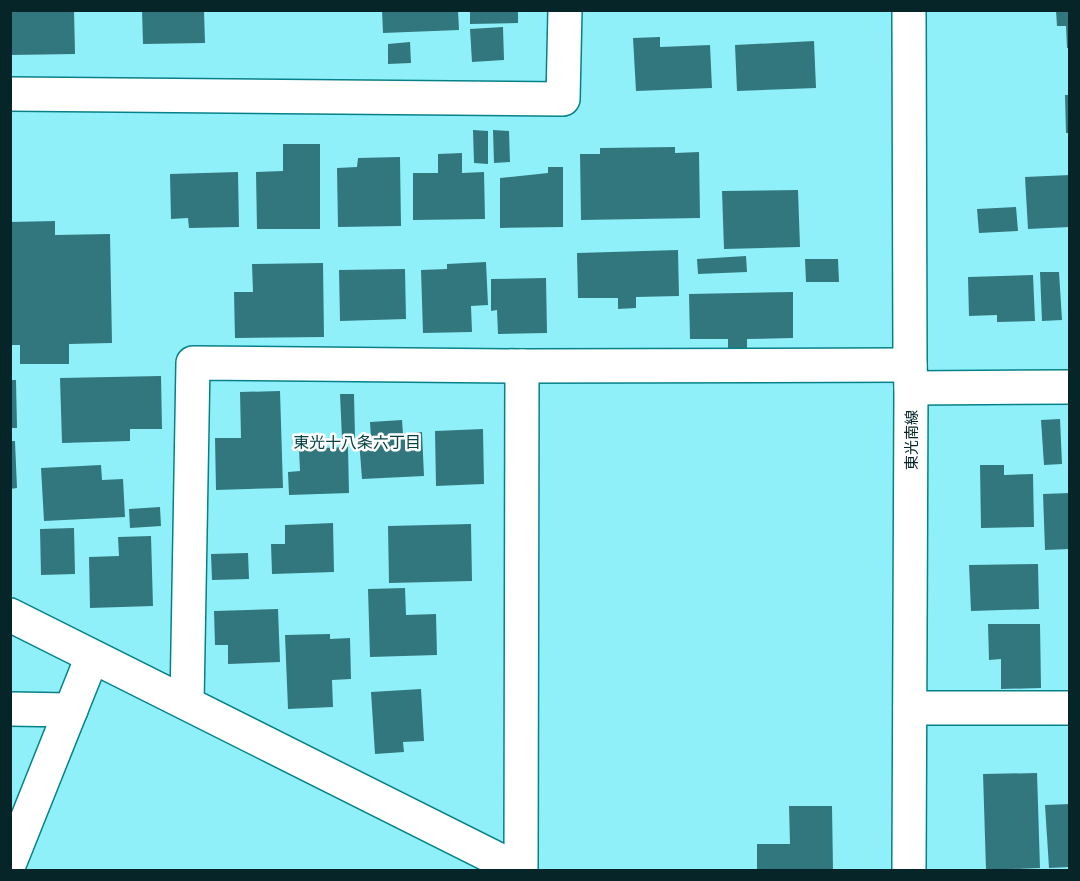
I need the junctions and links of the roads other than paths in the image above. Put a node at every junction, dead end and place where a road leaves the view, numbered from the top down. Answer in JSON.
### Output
{"nodes":[{"id":1,"x":565,"y":10,"type":"edge"},
{"id":2,"x":909,"y":10,"type":"edge"},
{"id":3,"x":10,"y":94,"type":"edge"},
{"id":4,"x":522,"y":366,"type":"junction"},
{"id":5,"x":910,"y":377,"type":"junction"},
{"id":6,"x":1070,"y":387,"type":"edge"},
{"id":7,"x":10,"y":615,"type":"edge"},
{"id":8,"x":93,"y":657,"type":"junction"},
{"id":9,"x":188,"y":703,"type":"junction"},
{"id":10,"x":910,"y":708,"type":"junction"},
{"id":11,"x":1070,"y":708,"type":"edge"},
{"id":12,"x":10,"y":709,"type":"edge"},
{"id":13,"x":71,"y":710,"type":"junction"},
{"id":14,"x":10,"y":861,"type":"edge"},
{"id":15,"x":520,"y":870,"type":"edge"},
{"id":16,"x":909,"y":870,"type":"edge"}],
"edges":[{"from":1,"to":3,"type":"street"},
{"from":2,"to":5,"type":"street","name":"東光南線"},
{"from":4,"to":5,"type":"street"},
{"from":4,"to":9,"type":"street"},
{"from":4,"to":15,"type":"street"},
{"from":5,"to":6,"type":"street"},
{"from":5,"to":10,"type":"street","name":"東光南線"},
{"from":7,"to":8,"type":"street"},
{"from":8,"to":9,"type":"street"},
{"from":8,"to":13,"type":"street"},
{"from":9,"to":15,"type":"street"},
{"from":10,"to":11,"type":"street"},
{"from":10,"to":16,"type":"street","name":"東光南線"},
{"from":12,"to":13,"type":"street"},
{"from":13,"to":14,"type":"street"}]}
